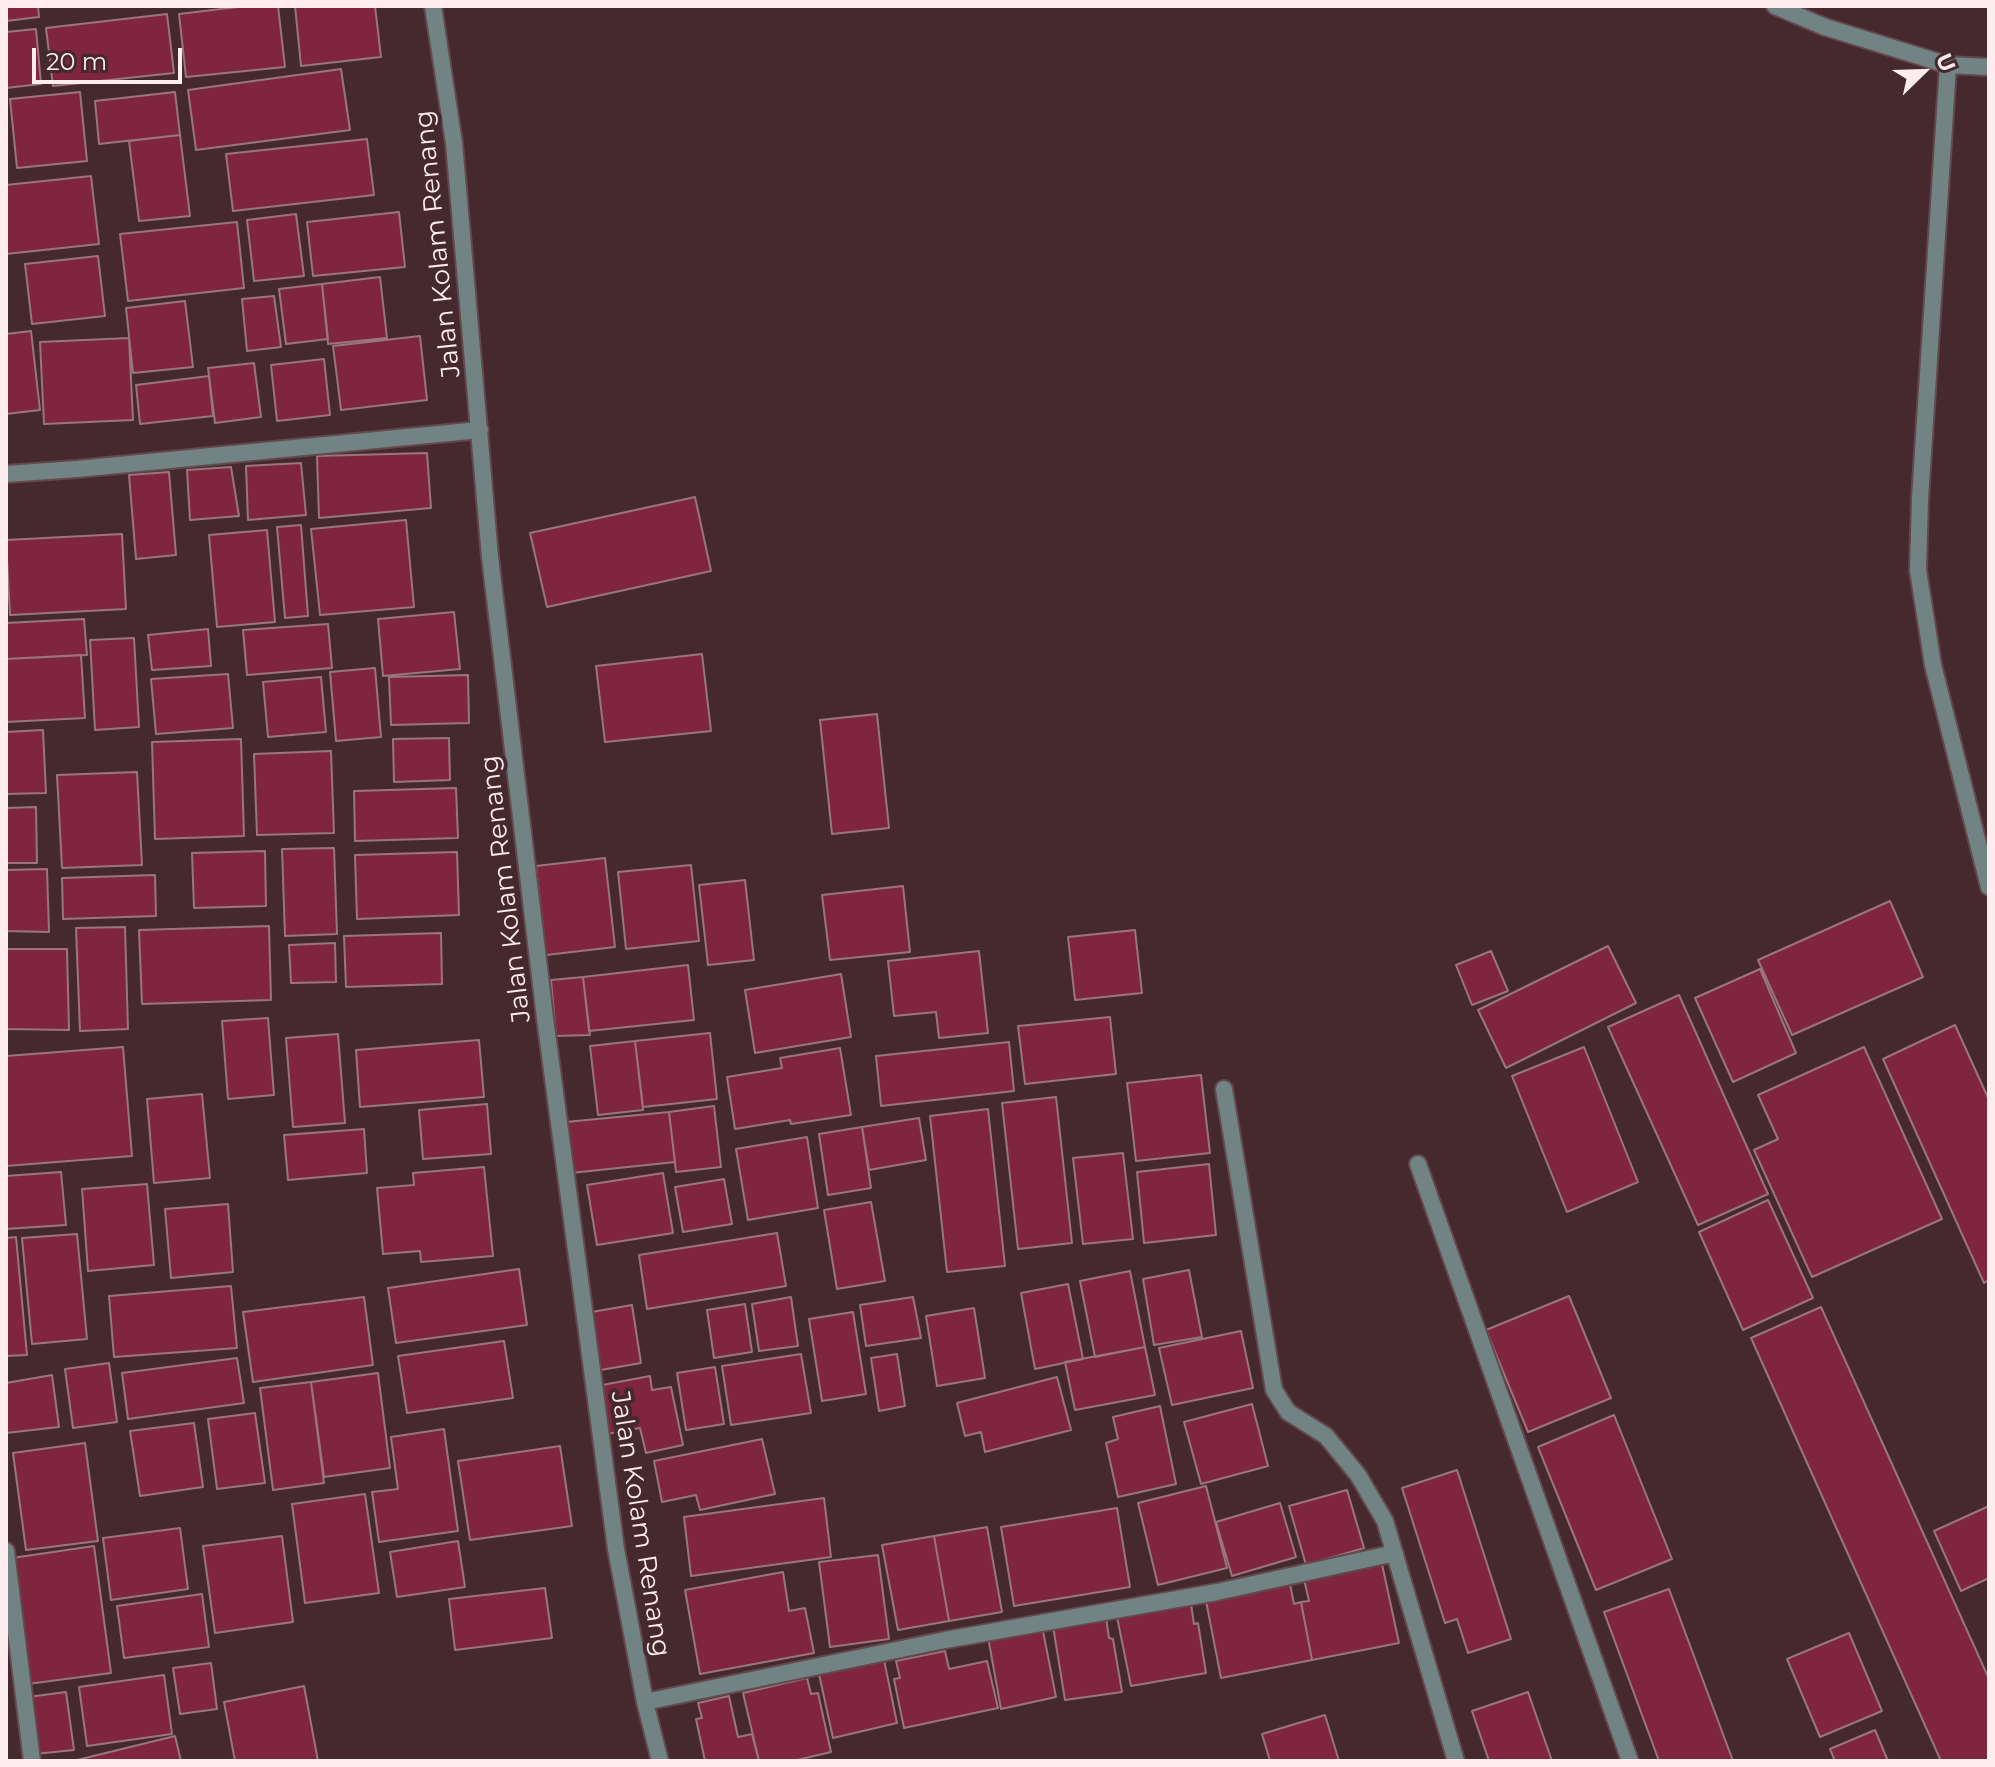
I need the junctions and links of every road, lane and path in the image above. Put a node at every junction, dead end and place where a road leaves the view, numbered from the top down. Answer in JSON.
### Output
{"nodes":[{"id":1,"x":433,"y":6,"type":"edge"},
{"id":2,"x":1775,"y":6,"type":"edge"},
{"id":3,"x":1948,"y":65,"type":"junction"},
{"id":4,"x":1989,"y":67,"type":"edge"},
{"id":5,"x":480,"y":430,"type":"junction"},
{"id":6,"x":6,"y":474,"type":"edge"},
{"id":7,"x":1989,"y":887,"type":"edge"},
{"id":8,"x":1224,"y":1089,"type":"dead end"},
{"id":9,"x":1418,"y":1164,"type":"dead end"},
{"id":10,"x":6,"y":1551,"type":"edge"},
{"id":11,"x":1395,"y":1553,"type":"junction"},
{"id":12,"x":645,"y":1702,"type":"junction"},
{"id":13,"x":32,"y":1761,"type":"edge"},
{"id":14,"x":660,"y":1761,"type":"edge"},
{"id":15,"x":1456,"y":1761,"type":"edge"},
{"id":16,"x":1630,"y":1761,"type":"edge"}],
"edges":[{"from":1,"to":5,"type":"street","name":"Jalan Kolam Renang"},
{"from":2,"to":3,"type":"street"},
{"from":3,"to":4,"type":"street"},
{"from":3,"to":7,"type":"street"},
{"from":5,"to":6,"type":"street"},
{"from":5,"to":12,"type":"street","name":"Jalan Kolam Renang"},
{"from":8,"to":11,"type":"street"},
{"from":9,"to":16,"type":"street"},
{"from":10,"to":13,"type":"street"},
{"from":11,"to":12,"type":"street"},
{"from":11,"to":15,"type":"street"},
{"from":12,"to":14,"type":"street","name":"Jalan Kolam Renang"}]}
